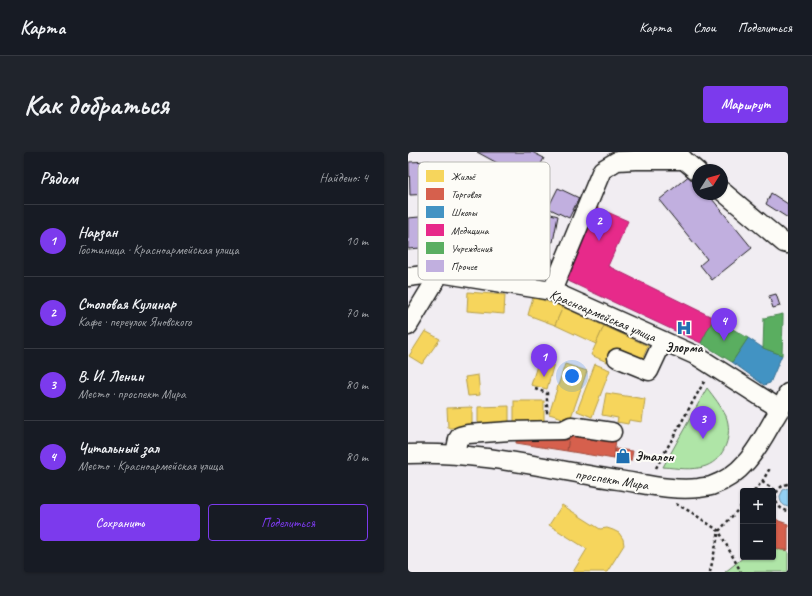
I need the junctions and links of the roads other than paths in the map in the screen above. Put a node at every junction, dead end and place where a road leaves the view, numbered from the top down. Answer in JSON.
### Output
{"nodes":[{"id":1,"x":681,"y":156,"type":"edge"},
{"id":2,"x":692,"y":166,"type":"edge"},
{"id":3,"x":728,"y":196,"type":"edge"},
{"id":4,"x":788,"y":244,"type":"edge"},
{"id":5,"x":418,"y":276,"type":"edge"},
{"id":6,"x":408,"y":277,"type":"edge"},
{"id":7,"x":436,"y":280,"type":"edge"},
{"id":8,"x":484,"y":280,"type":"edge"},
{"id":9,"x":552,"y":291,"type":"junction"},
{"id":10,"x":408,"y":326,"type":"edge"},
{"id":11,"x":663,"y":340,"type":"junction"},
{"id":12,"x":617,"y":358,"type":"dead end"},
{"id":13,"x":788,"y":392,"type":"edge"},
{"id":14,"x":780,"y":409,"type":"junction"},
{"id":15,"x":612,"y":432,"type":"dead end"},
{"id":16,"x":408,"y":454,"type":"edge"},
{"id":17,"x":455,"y":454,"type":"junction"}],
"edges":[{"from":1,"to":2,"type":"street"},
{"from":1,"to":9,"type":"street"},
{"from":3,"to":4,"type":"street"},
{"from":5,"to":6,"type":"street","name":"Красноармейская улица"},
{"from":7,"to":10,"type":"street"},
{"from":8,"to":9,"type":"street","name":"Красноармейская улица"},
{"from":9,"to":11,"type":"street","name":"Красноармейская улица"},
{"from":11,"to":12,"type":"street"},
{"from":11,"to":14,"type":"street","name":"Красноармейская улица"},
{"from":13,"to":14,"type":"street","name":"проспект Мира"},
{"from":14,"to":17,"type":"street","name":"проспект Мира"},
{"from":15,"to":17,"type":"street"},
{"from":16,"to":17,"type":"street","name":"проспект Мира"}]}
